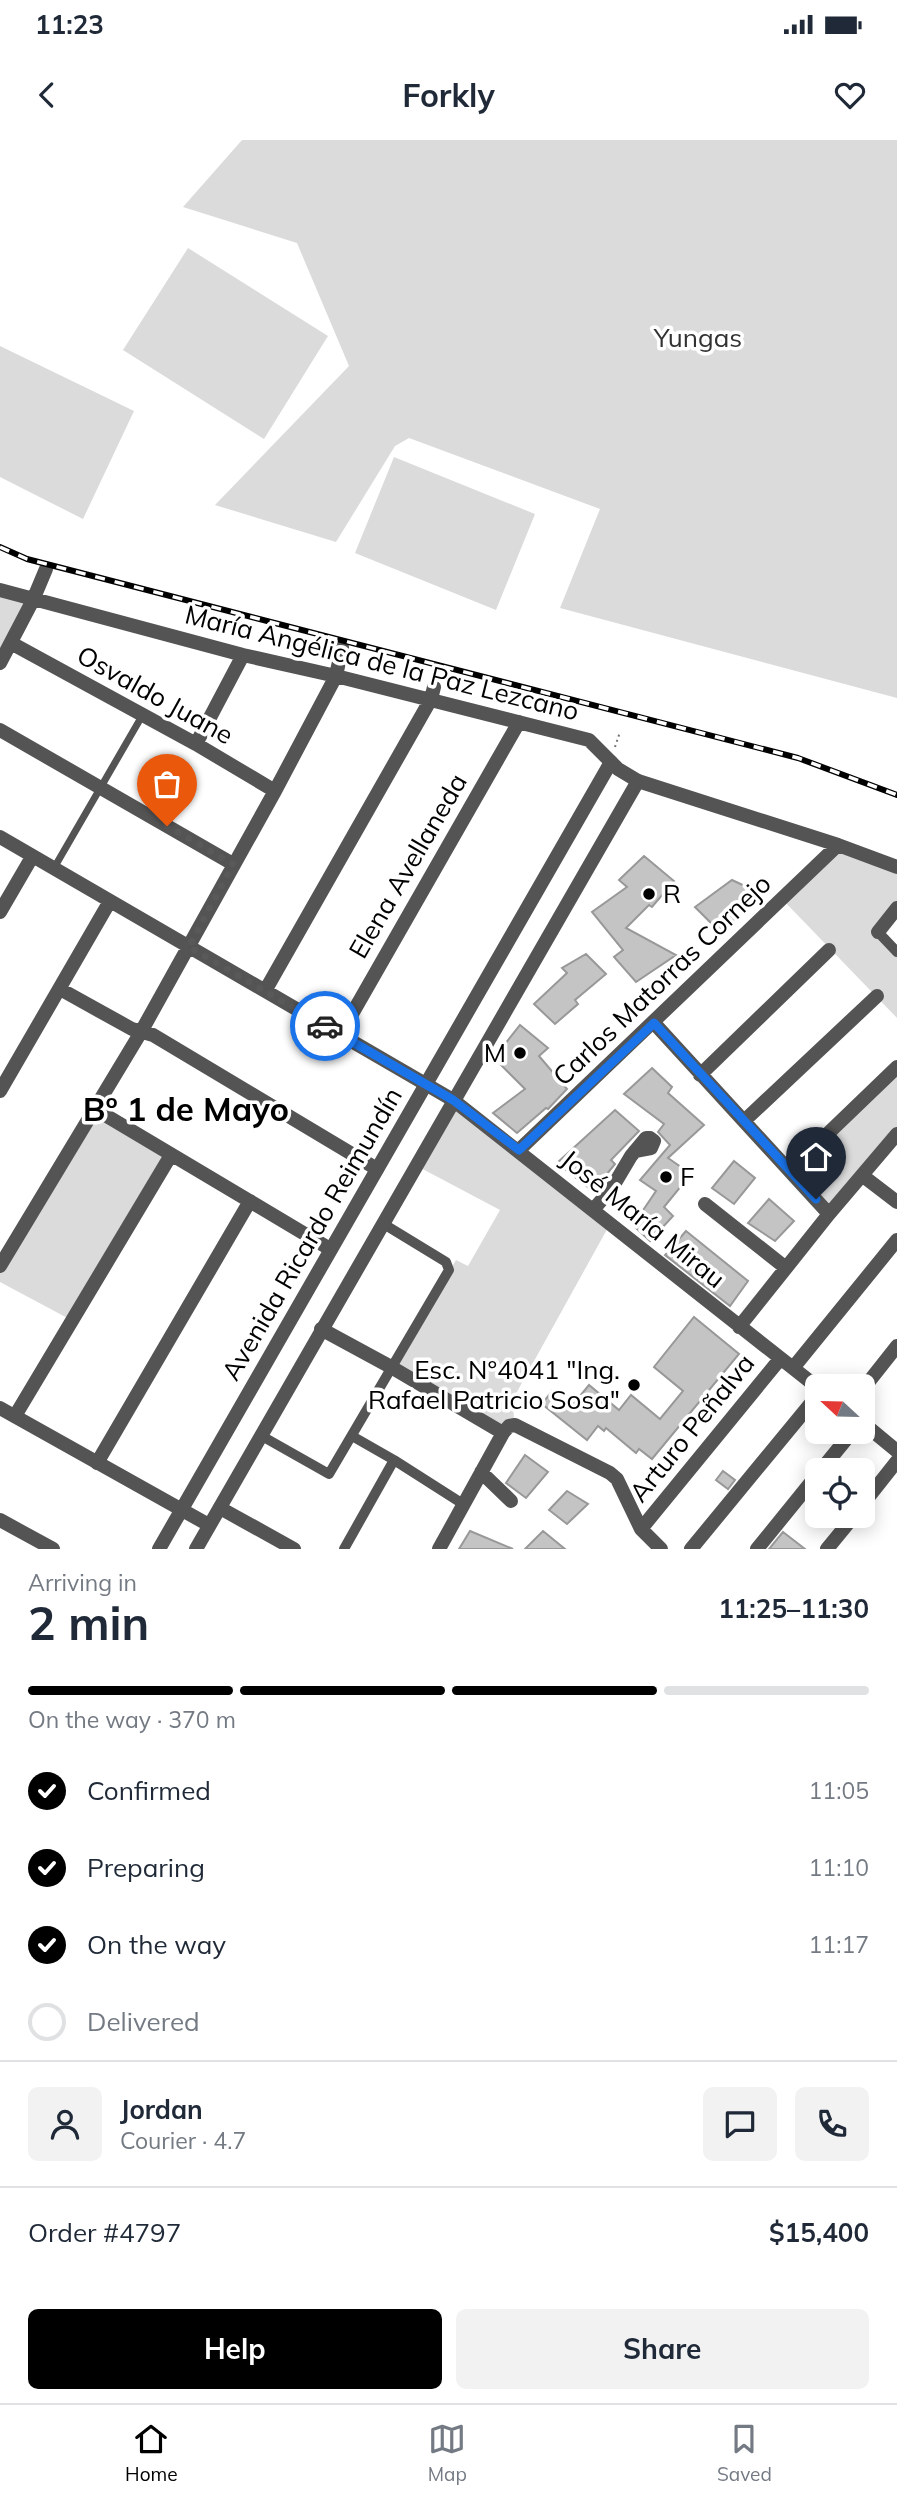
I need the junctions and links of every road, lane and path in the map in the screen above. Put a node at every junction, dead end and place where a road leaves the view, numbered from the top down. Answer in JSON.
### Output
{"nodes":[{"id":1,"x":46,"y":569,"type":"dead end"},
{"id":2,"x":0,"y":590,"type":"edge"},
{"id":3,"x":33,"y":600,"type":"junction"},
{"id":4,"x":11,"y":643,"type":"junction"},
{"id":5,"x":342,"y":647,"type":"dead end"},
{"id":6,"x":243,"y":655,"type":"junction"},
{"id":7,"x":0,"y":663,"type":"edge"},
{"id":8,"x":337,"y":676,"type":"junction"},
{"id":9,"x":433,"y":693,"type":"junction"},
{"id":10,"x":142,"y":716,"type":"junction"},
{"id":11,"x":519,"y":722,"type":"junction"},
{"id":12,"x":0,"y":730,"type":"edge"},
{"id":13,"x":196,"y":744,"type":"junction"},
{"id":14,"x":611,"y":762,"type":"junction"},
{"id":15,"x":638,"y":781,"type":"junction"},
{"id":16,"x":101,"y":788,"type":"junction"},
{"id":17,"x":275,"y":791,"type":"junction"},
{"id":18,"x":0,"y":837,"type":"edge"},
{"id":19,"x":838,"y":845,"type":"junction"},
{"id":20,"x":32,"y":857,"type":"junction"},
{"id":21,"x":233,"y":864,"type":"junction"},
{"id":22,"x":897,"y":867,"type":"edge"},
{"id":23,"x":54,"y":869,"type":"junction"},
{"id":24,"x":110,"y":901,"type":"junction"},
{"id":25,"x":897,"y":908,"type":"edge"},
{"id":26,"x":0,"y":912,"type":"edge"},
{"id":27,"x":878,"y":932,"type":"joint"},
{"id":28,"x":189,"y":947,"type":"junction"},
{"id":29,"x":829,"y":950,"type":"dead end"},
{"id":30,"x":897,"y":952,"type":"edge"},
{"id":31,"x":60,"y":989,"type":"junction"},
{"id":32,"x":265,"y":991,"type":"junction"},
{"id":33,"x":877,"y":996,"type":"dead end"},
{"id":34,"x":654,"y":1023,"type":"junction"},
{"id":35,"x":141,"y":1032,"type":"junction"},
{"id":36,"x":340,"y":1035,"type":"junction"},
{"id":37,"x":897,"y":1067,"type":"edge"},
{"id":38,"x":700,"y":1075,"type":"junction"},
{"id":39,"x":427,"y":1084,"type":"junction"},
{"id":40,"x":0,"y":1091,"type":"edge"},
{"id":41,"x":453,"y":1100,"type":"junction"},
{"id":42,"x":95,"y":1109,"type":"junction"},
{"id":43,"x":744,"y":1121,"type":"junction"},
{"id":44,"x":897,"y":1134,"type":"edge"},
{"id":45,"x":519,"y":1150,"type":"junction"},
{"id":46,"x":635,"y":1152,"type":"dead end"},
{"id":47,"x":171,"y":1155,"type":"junction"},
{"id":48,"x":377,"y":1169,"type":"junction"},
{"id":49,"x":790,"y":1170,"type":"junction"},
{"id":50,"x":863,"y":1175,"type":"junction"},
{"id":51,"x":250,"y":1201,"type":"junction"},
{"id":52,"x":897,"y":1202,"type":"edge"},
{"id":53,"x":705,"y":1203,"type":"dead end"},
{"id":54,"x":593,"y":1210,"type":"junction"},
{"id":55,"x":829,"y":1214,"type":"junction"},
{"id":56,"x":382,"y":1223,"type":"junction"},
{"id":57,"x":897,"y":1240,"type":"edge"},
{"id":58,"x":330,"y":1250,"type":"junction"},
{"id":59,"x":0,"y":1266,"type":"edge"},
{"id":60,"x":786,"y":1268,"type":"junction"},
{"id":61,"x":739,"y":1327,"type":"junction"},
{"id":62,"x":321,"y":1329,"type":"junction"},
{"id":63,"x":897,"y":1346,"type":"edge"},
{"id":64,"x":780,"y":1359,"type":"junction"},
{"id":65,"x":391,"y":1367,"type":"junction"},
{"id":66,"x":793,"y":1368,"type":"junction"},
{"id":67,"x":875,"y":1374,"type":"edge"},
{"id":68,"x":805,"y":1378,"type":"edge"},
{"id":69,"x":0,"y":1408,"type":"edge"},
{"id":70,"x":805,"y":1411,"type":"edge"},
{"id":71,"x":15,"y":1416,"type":"junction"},
{"id":72,"x":509,"y":1429,"type":"junction"},
{"id":73,"x":875,"y":1433,"type":"edge"},
{"id":74,"x":260,"y":1435,"type":"junction"},
{"id":75,"x":352,"y":1436,"type":"junction"},
{"id":76,"x":842,"y":1444,"type":"edge"},
{"id":77,"x":897,"y":1451,"type":"edge"},
{"id":78,"x":831,"y":1458,"type":"edge"},
{"id":79,"x":394,"y":1460,"type":"junction"},
{"id":80,"x":897,"y":1461,"type":"edge"},
{"id":81,"x":97,"y":1463,"type":"junction"},
{"id":82,"x":481,"y":1472,"type":"junction"},
{"id":83,"x":875,"y":1489,"type":"edge"},
{"id":84,"x":805,"y":1490,"type":"edge"},
{"id":85,"x":511,"y":1500,"type":"dead end"},
{"id":86,"x":463,"y":1504,"type":"junction"},
{"id":87,"x":220,"y":1508,"type":"junction"},
{"id":88,"x":182,"y":1510,"type":"junction"},
{"id":89,"x":0,"y":1520,"type":"edge"},
{"id":90,"x":209,"y":1525,"type":"junction"},
{"id":91,"x":844,"y":1528,"type":"edge"},
{"id":92,"x":641,"y":1529,"type":"junction"},
{"id":93,"x":292,"y":1548,"type":"edge"},
{"id":94,"x":53,"y":1549,"type":"edge"},
{"id":95,"x":159,"y":1549,"type":"edge"},
{"id":96,"x":196,"y":1549,"type":"edge"},
{"id":97,"x":344,"y":1549,"type":"edge"},
{"id":98,"x":439,"y":1549,"type":"edge"},
{"id":99,"x":661,"y":1549,"type":"edge"},
{"id":100,"x":691,"y":1549,"type":"edge"},
{"id":101,"x":757,"y":1549,"type":"edge"},
{"id":102,"x":827,"y":1549,"type":"edge"}],
"edges":[{"from":1,"to":3,"type":"street"},
{"from":2,"to":3,"type":"street","name":"María Angélica de la Paz Lezcano"},
{"from":3,"to":4,"type":"street"},
{"from":3,"to":6,"type":"street","name":"María Angélica de la Paz Lezcano"},
{"from":4,"to":7,"type":"street"},
{"from":4,"to":10,"type":"street","name":"Osvaldo Juane"},
{"from":5,"to":8,"type":"street"},
{"from":6,"to":8,"type":"street","name":"María Angélica de la Paz Lezcano"},
{"from":6,"to":13,"type":"street"},
{"from":8,"to":9,"type":"street","name":"María Angélica de la Paz Lezcano"},
{"from":8,"to":17,"type":"street"},
{"from":9,"to":11,"type":"street","name":"María Angélica de la Paz Lezcano"},
{"from":9,"to":32,"type":"street"},
{"from":10,"to":13,"type":"street","name":"Osvaldo Juane"},
{"from":10,"to":16,"type":"lane"},
{"from":11,"to":14,"type":"street","name":"María Angélica de la Paz Lezcano"},
{"from":11,"to":36,"type":"street","name":"Elena Avellaneda"},
{"from":12,"to":16,"type":"street"},
{"from":13,"to":17,"type":"street","name":"Osvaldo Juane"},
{"from":14,"to":15,"type":"street","name":"María Angélica de la Paz Lezcano"},
{"from":14,"to":39,"type":"street","name":"Avenida Ricardo Reimundín"},
{"from":15,"to":19,"type":"street","name":"María Angélica de la Paz Lezcano"},
{"from":15,"to":41,"type":"street","name":"Avenida Ricardo Reimundín"},
{"from":16,"to":21,"type":"street"},
{"from":16,"to":23,"type":"lane"},
{"from":17,"to":21,"type":"street"},
{"from":18,"to":20,"type":"street","name":"José María Mirau"},
{"from":19,"to":22,"type":"street","name":"María Angélica de la Paz Lezcano"},
{"from":19,"to":34,"type":"street","name":"Carlos Matorras Cornejo"},
{"from":20,"to":23,"type":"street","name":"José María Mirau"},
{"from":20,"to":26,"type":"street"},
{"from":21,"to":28,"type":"street"},
{"from":23,"to":24,"type":"street","name":"José María Mirau"},
{"from":24,"to":28,"type":"street","name":"José María Mirau"},
{"from":24,"to":31,"type":"street"},
{"from":25,"to":27,"type":"street"},
{"from":27,"to":30,"type":"street"},
{"from":28,"to":32,"type":"street","name":"José María Mirau"},
{"from":28,"to":35,"type":"street"},
{"from":29,"to":38,"type":"street"},
{"from":31,"to":35,"type":"street"},
{"from":31,"to":40,"type":"street"},
{"from":32,"to":36,"type":"street","name":"José María Mirau"},
{"from":33,"to":43,"type":"street"},
{"from":34,"to":38,"type":"street"},
{"from":34,"to":45,"type":"street","name":"Carlos Matorras Cornejo"},
{"from":35,"to":42,"type":"street"},
{"from":35,"to":48,"type":"street"},
{"from":36,"to":39,"type":"street","name":"José María Mirau"},
{"from":37,"to":49,"type":"street"},
{"from":38,"to":43,"type":"street"},
{"from":39,"to":41,"type":"street","name":"José María Mirau"},
{"from":39,"to":48,"type":"street","name":"Avenida Ricardo Reimundín"},
{"from":41,"to":45,"type":"street","name":"José María Mirau"},
{"from":41,"to":56,"type":"street","name":"Avenida Ricardo Reimundín"},
{"from":42,"to":47,"type":"street"},
{"from":42,"to":59,"type":"street"},
{"from":43,"to":49,"type":"street"},
{"from":44,"to":50,"type":"street"},
{"from":45,"to":54,"type":"street","name":"José María Mirau"},
{"from":46,"to":54,"type":"street"},
{"from":47,"to":51,"type":"street"},
{"from":47,"to":71,"type":"street"},
{"from":48,"to":58,"type":"street","name":"Avenida Ricardo Reimundín"},
{"from":49,"to":55,"type":"street"},
{"from":50,"to":52,"type":"street"},
{"from":50,"to":55,"type":"street"},
{"from":51,"to":58,"type":"street"},
{"from":51,"to":81,"type":"street"},
{"from":53,"to":60,"type":"street"},
{"from":54,"to":61,"type":"street","name":"José María Mirau"},
{"from":55,"to":60,"type":"street"},
{"from":56,"to":62,"type":"street","name":"Avenida Ricardo Reimundín"},
{"from":56,"to":65,"type":"street"},
{"from":57,"to":66,"type":"street","name":"Arturo Peñalva"},
{"from":58,"to":88,"type":"street","name":"Avenida Ricardo Reimundín"},
{"from":60,"to":61,"type":"street"},
{"from":61,"to":64,"type":"street","name":"José María Mirau"},
{"from":62,"to":65,"type":"street"},
{"from":62,"to":74,"type":"street","name":"Avenida Ricardo Reimundín"},
{"from":63,"to":67,"type":"street"},
{"from":64,"to":66,"type":"street","name":"José María Mirau"},
{"from":64,"to":92,"type":"street","name":"Arturo Peñalva"},
{"from":65,"to":72,"type":"street"},
{"from":65,"to":75,"type":"street"},
{"from":66,"to":68,"type":"street","name":"José María Mirau"},
{"from":69,"to":71,"type":"street"},
{"from":70,"to":100,"type":"street"},
{"from":71,"to":81,"type":"street"},
{"from":72,"to":82,"type":"street"},
{"from":72,"to":92,"type":"street"},
{"from":73,"to":77,"type":"street"},
{"from":74,"to":75,"type":"street"},
{"from":74,"to":87,"type":"street","name":"Avenida Ricardo Reimundín"},
{"from":75,"to":79,"type":"street"},
{"from":76,"to":78,"type":"street"},
{"from":79,"to":86,"type":"street"},
{"from":79,"to":97,"type":"street"},
{"from":80,"to":83,"type":"street"},
{"from":81,"to":88,"type":"street"},
{"from":82,"to":85,"type":"street"},
{"from":82,"to":86,"type":"street"},
{"from":84,"to":101,"type":"street"},
{"from":86,"to":98,"type":"street"},
{"from":87,"to":90,"type":"street","name":"Avenida Ricardo Reimundín"},
{"from":87,"to":93,"type":"street"},
{"from":88,"to":90,"type":"street"},
{"from":88,"to":95,"type":"street","name":"Avenida Ricardo Reimundín"},
{"from":89,"to":94,"type":"street"},
{"from":90,"to":96,"type":"street","name":"Avenida Ricardo Reimundín"},
{"from":91,"to":102,"type":"street"},
{"from":92,"to":99,"type":"street"}]}
